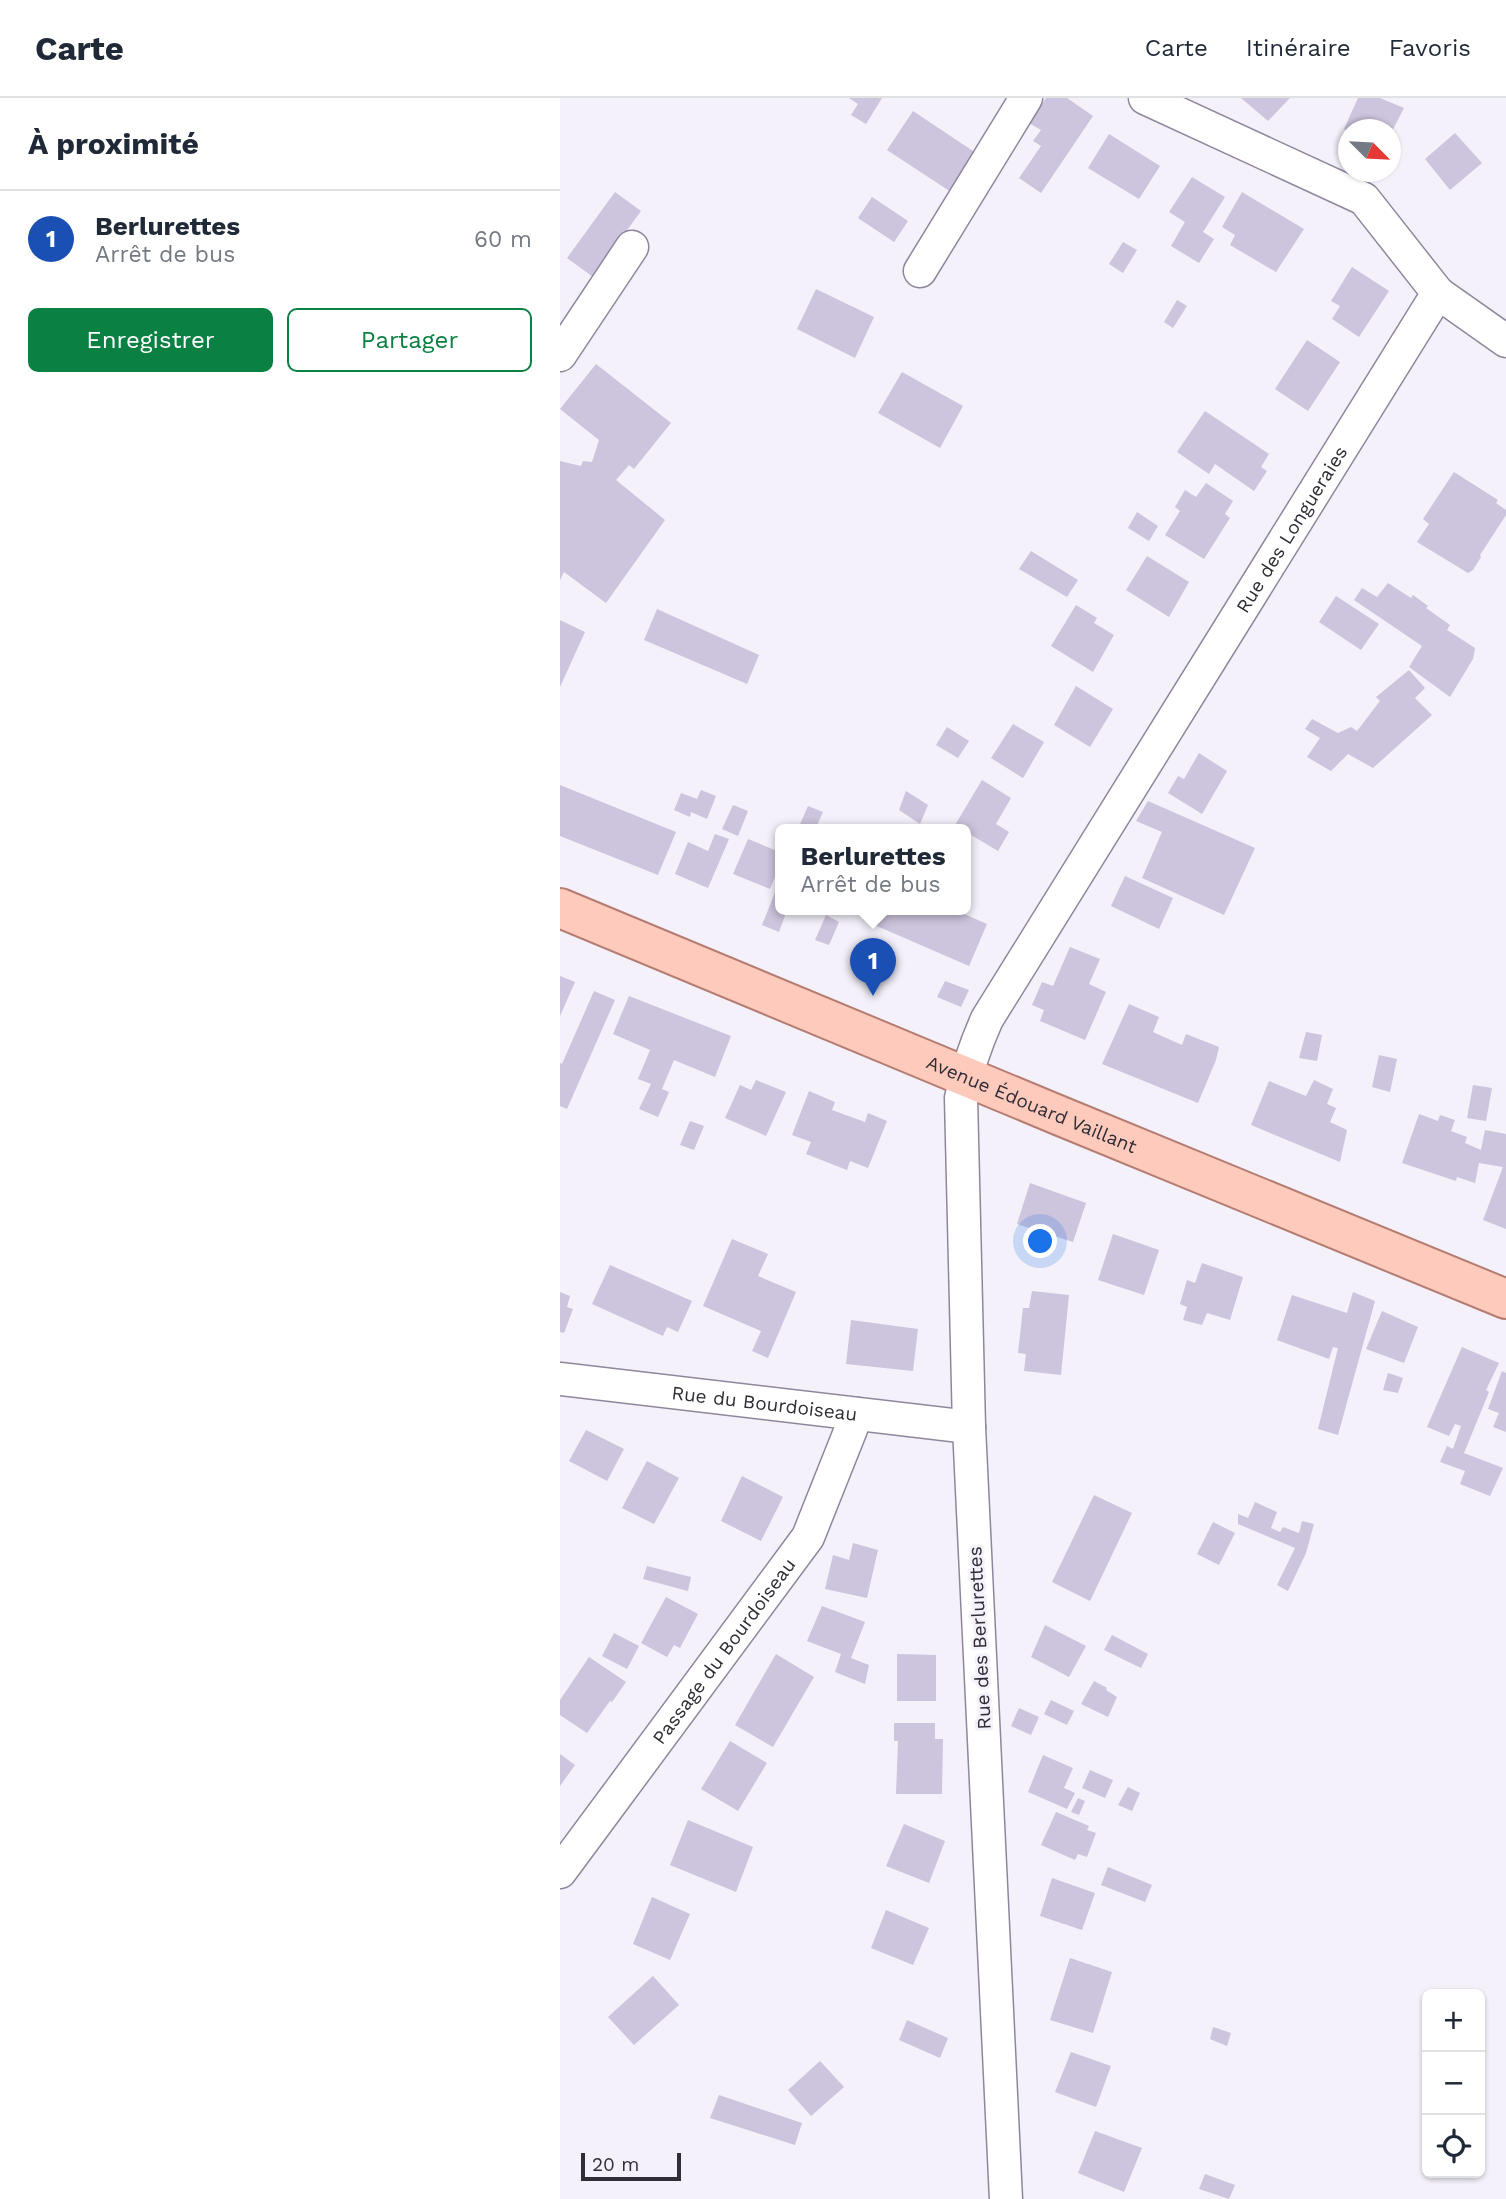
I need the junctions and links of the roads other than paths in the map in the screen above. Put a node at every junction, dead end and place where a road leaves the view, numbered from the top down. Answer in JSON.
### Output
{"nodes":[{"id":1,"x":1026,"y":98,"type":"edge"},
{"id":2,"x":1145,"y":98,"type":"edge"},
{"id":3,"x":632,"y":247,"type":"dead end"},
{"id":4,"x":920,"y":271,"type":"dead end"},
{"id":5,"x":1438,"y":293,"type":"junction"},
{"id":6,"x":1506,"y":341,"type":"edge"},
{"id":7,"x":560,"y":355,"type":"edge"},
{"id":8,"x":560,"y":908,"type":"edge"},
{"id":9,"x":966,"y":1076,"type":"junction"},
{"id":10,"x":1506,"y":1299,"type":"edge"},
{"id":11,"x":560,"y":1379,"type":"edge"},
{"id":12,"x":857,"y":1414,"type":"junction"},
{"id":13,"x":969,"y":1427,"type":"junction"},
{"id":14,"x":560,"y":1872,"type":"edge"},
{"id":15,"x":1006,"y":2199,"type":"edge"}],
"edges":[{"from":1,"to":4,"type":"street"},
{"from":2,"to":5,"type":"street"},
{"from":3,"to":7,"type":"street"},
{"from":5,"to":6,"type":"street"},
{"from":5,"to":9,"type":"street","name":"Rue des Longueraies"},
{"from":8,"to":9,"type":"main road","name":"Avenue Édouard Vaillant"},
{"from":9,"to":10,"type":"main road","name":"Avenue Édouard Vaillant"},
{"from":9,"to":13,"type":"street","name":"Rue des Berlurettes"},
{"from":11,"to":12,"type":"street","name":"Rue du Bourdoiseau"},
{"from":12,"to":13,"type":"street","name":"Rue du Bourdoiseau"},
{"from":12,"to":14,"type":"street","name":"Passage du Bourdoiseau"},
{"from":13,"to":15,"type":"street","name":"Rue des Berlurettes"}]}
